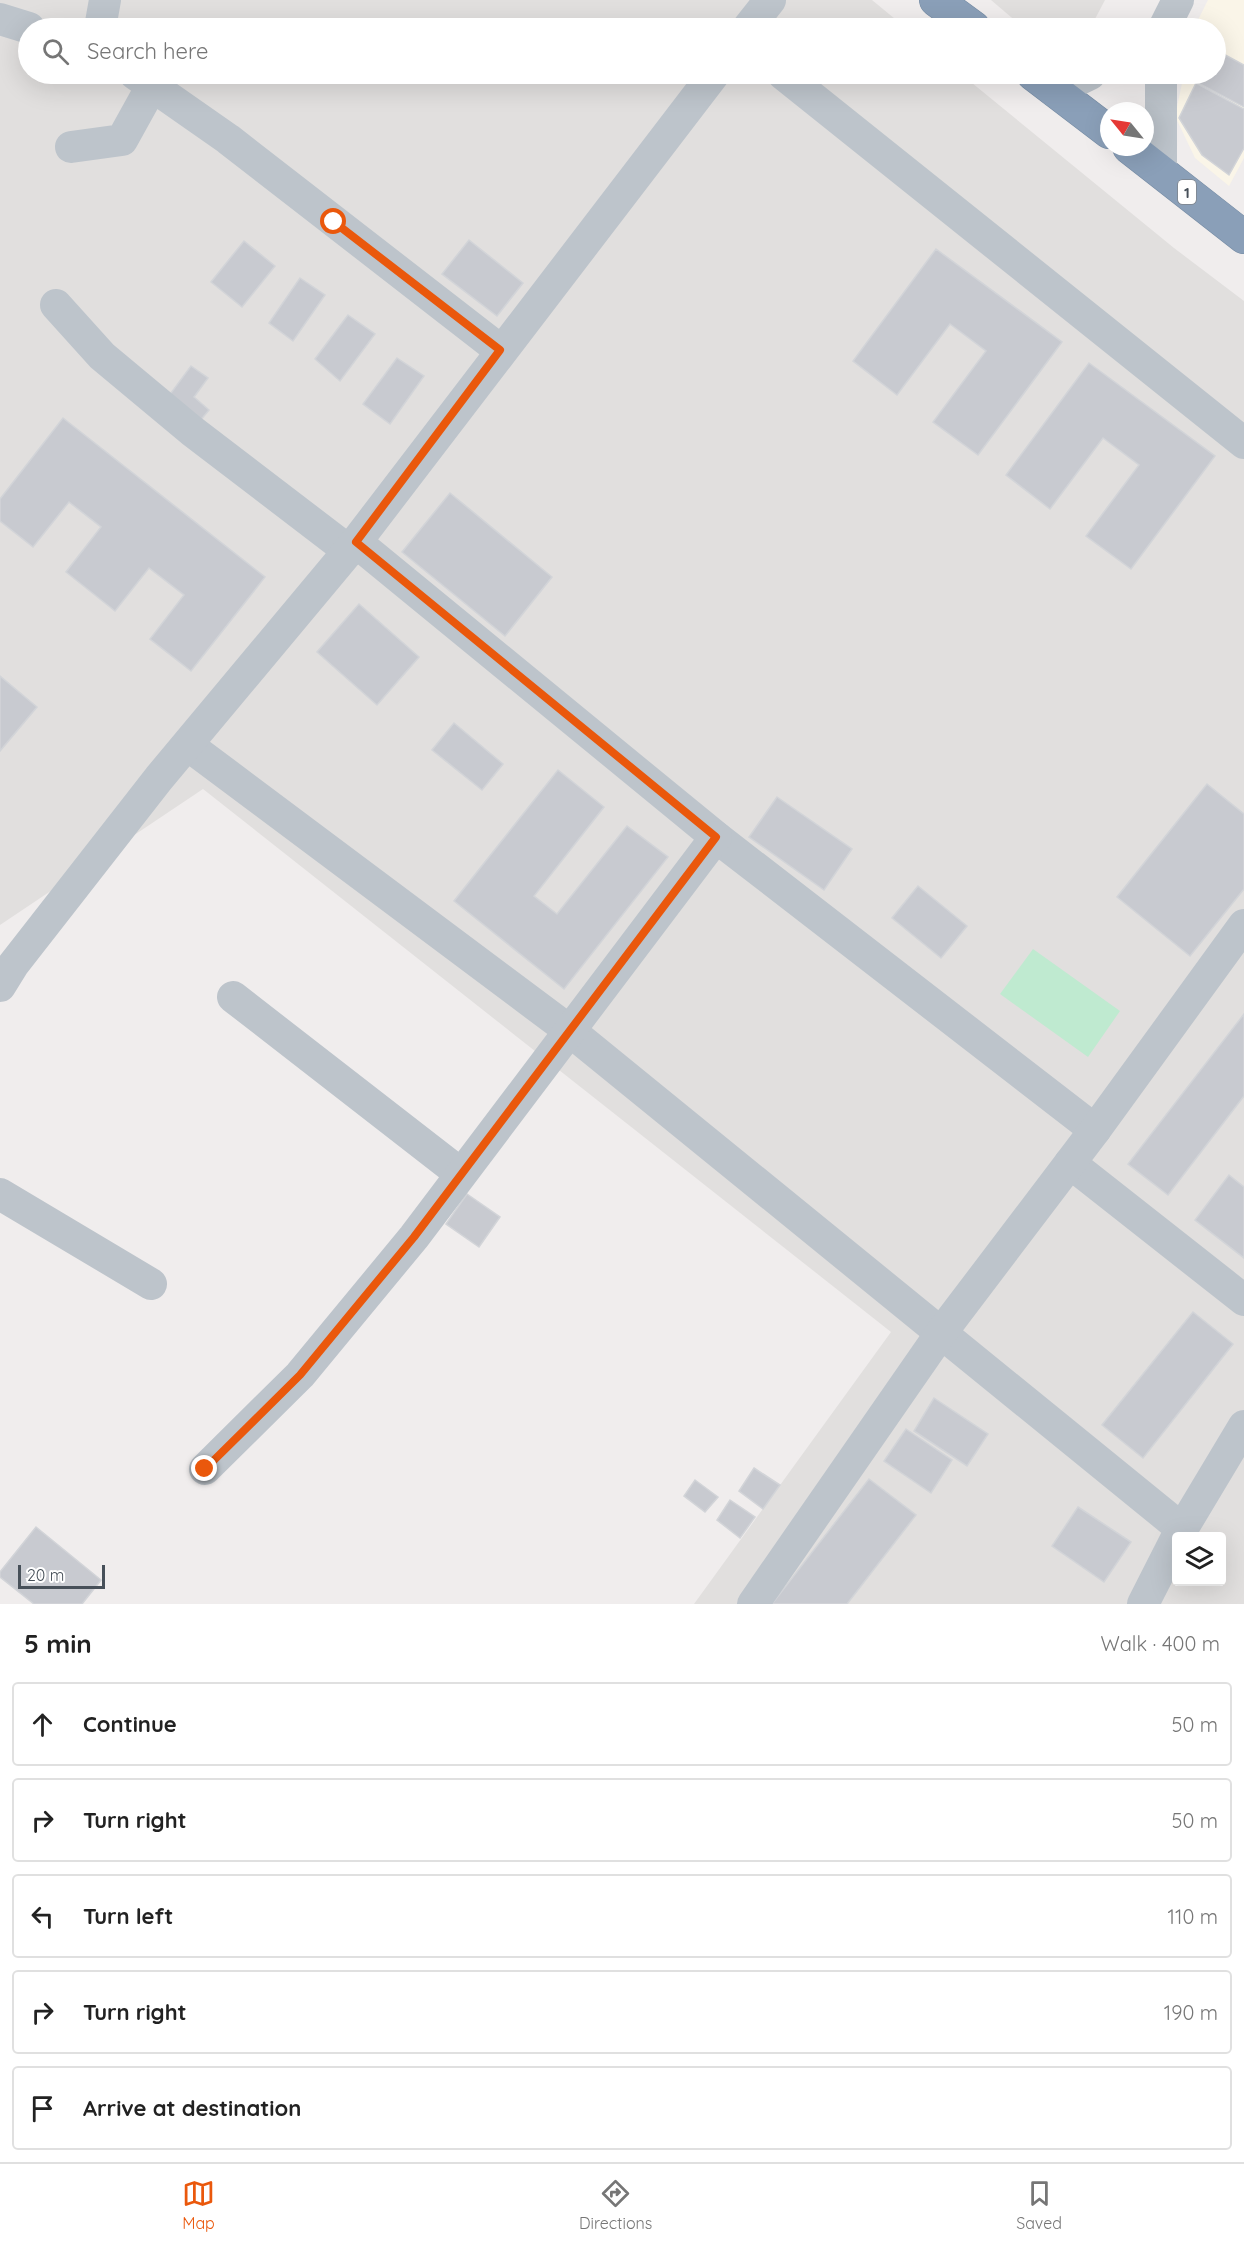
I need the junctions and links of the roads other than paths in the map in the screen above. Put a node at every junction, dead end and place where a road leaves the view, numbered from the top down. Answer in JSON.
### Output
{"nodes":[{"id":1,"x":105,"y":0,"type":"edge"},
{"id":2,"x":770,"y":0,"type":"edge"},
{"id":3,"x":936,"y":0,"type":"edge"},
{"id":4,"x":1178,"y":0,"type":"edge"},
{"id":5,"x":101,"y":18,"type":"edge"},
{"id":6,"x":756,"y":18,"type":"edge"},
{"id":7,"x":960,"y":18,"type":"edge"},
{"id":8,"x":1169,"y":18,"type":"edge"},
{"id":9,"x":0,"y":19,"type":"edge"},
{"id":10,"x":18,"y":25,"type":"edge"},
{"id":11,"x":142,"y":84,"type":"edge"},
{"id":12,"x":151,"y":84,"type":"edge"},
{"id":13,"x":706,"y":84,"type":"edge"},
{"id":14,"x":795,"y":84,"type":"edge"},
{"id":15,"x":1047,"y":84,"type":"edge"},
{"id":16,"x":1161,"y":84,"type":"edge"},
{"id":17,"x":1100,"y":125,"type":"edge"},
{"id":18,"x":70,"y":147,"type":"dead end"},
{"id":19,"x":1141,"y":156,"type":"edge"},
{"id":20,"x":1161,"y":172,"type":"junction"},
{"id":21,"x":1244,"y":237,"type":"edge"},
{"id":22,"x":56,"y":305,"type":"dead end"},
{"id":23,"x":500,"y":350,"type":"junction"},
{"id":24,"x":1244,"y":443,"type":"edge"},
{"id":25,"x":352,"y":547,"type":"junction"},
{"id":26,"x":189,"y":746,"type":"junction"},
{"id":27,"x":716,"y":837,"type":"junction"},
{"id":28,"x":1244,"y":925,"type":"edge"},
{"id":29,"x":0,"y":986,"type":"edge"},
{"id":30,"x":233,"y":997,"type":"dead end"},
{"id":31,"x":570,"y":1031,"type":"junction"},
{"id":32,"x":1095,"y":1131,"type":"junction"},
{"id":33,"x":1070,"y":1163,"type":"junction"},
{"id":34,"x":461,"y":1174,"type":"junction"},
{"id":35,"x":0,"y":1194,"type":"edge"},
{"id":36,"x":152,"y":1284,"type":"dead end"},
{"id":37,"x":1244,"y":1300,"type":"edge"},
{"id":38,"x":941,"y":1333,"type":"junction"},
{"id":39,"x":1244,"y":1426,"type":"edge"},
{"id":40,"x":205,"y":1469,"type":"dead end"},
{"id":41,"x":1175,"y":1532,"type":"edge"},
{"id":42,"x":1181,"y":1532,"type":"edge"},
{"id":43,"x":1172,"y":1548,"type":"edge"},
{"id":44,"x":753,"y":1604,"type":"edge"},
{"id":45,"x":1143,"y":1604,"type":"edge"}],
"edges":[{"from":1,"to":5,"type":"street"},
{"from":2,"to":6,"type":"street"},
{"from":3,"to":7,"type":"highway"},
{"from":4,"to":8,"type":"street"},
{"from":9,"to":10,"type":"street"},
{"from":11,"to":18,"type":"street"},
{"from":12,"to":23,"type":"street"},
{"from":13,"to":23,"type":"street"},
{"from":14,"to":24,"type":"street"},
{"from":15,"to":17,"type":"highway"},
{"from":16,"to":20,"type":"street"},
{"from":19,"to":20,"type":"highway","number":"1"},
{"from":20,"to":21,"type":"highway","number":"1"},
{"from":22,"to":25,"type":"street"},
{"from":23,"to":25,"type":"street"},
{"from":25,"to":26,"type":"street"},
{"from":25,"to":27,"type":"street"},
{"from":26,"to":29,"type":"street"},
{"from":26,"to":31,"type":"street"},
{"from":27,"to":31,"type":"street"},
{"from":27,"to":32,"type":"street"},
{"from":28,"to":32,"type":"street"},
{"from":30,"to":34,"type":"street"},
{"from":31,"to":34,"type":"street"},
{"from":31,"to":38,"type":"street"},
{"from":32,"to":33,"type":"street"},
{"from":33,"to":37,"type":"street"},
{"from":33,"to":38,"type":"street"},
{"from":34,"to":40,"type":"street"},
{"from":35,"to":36,"type":"street"},
{"from":38,"to":41,"type":"street"},
{"from":38,"to":44,"type":"street"},
{"from":39,"to":42,"type":"street"},
{"from":43,"to":45,"type":"street"}]}
